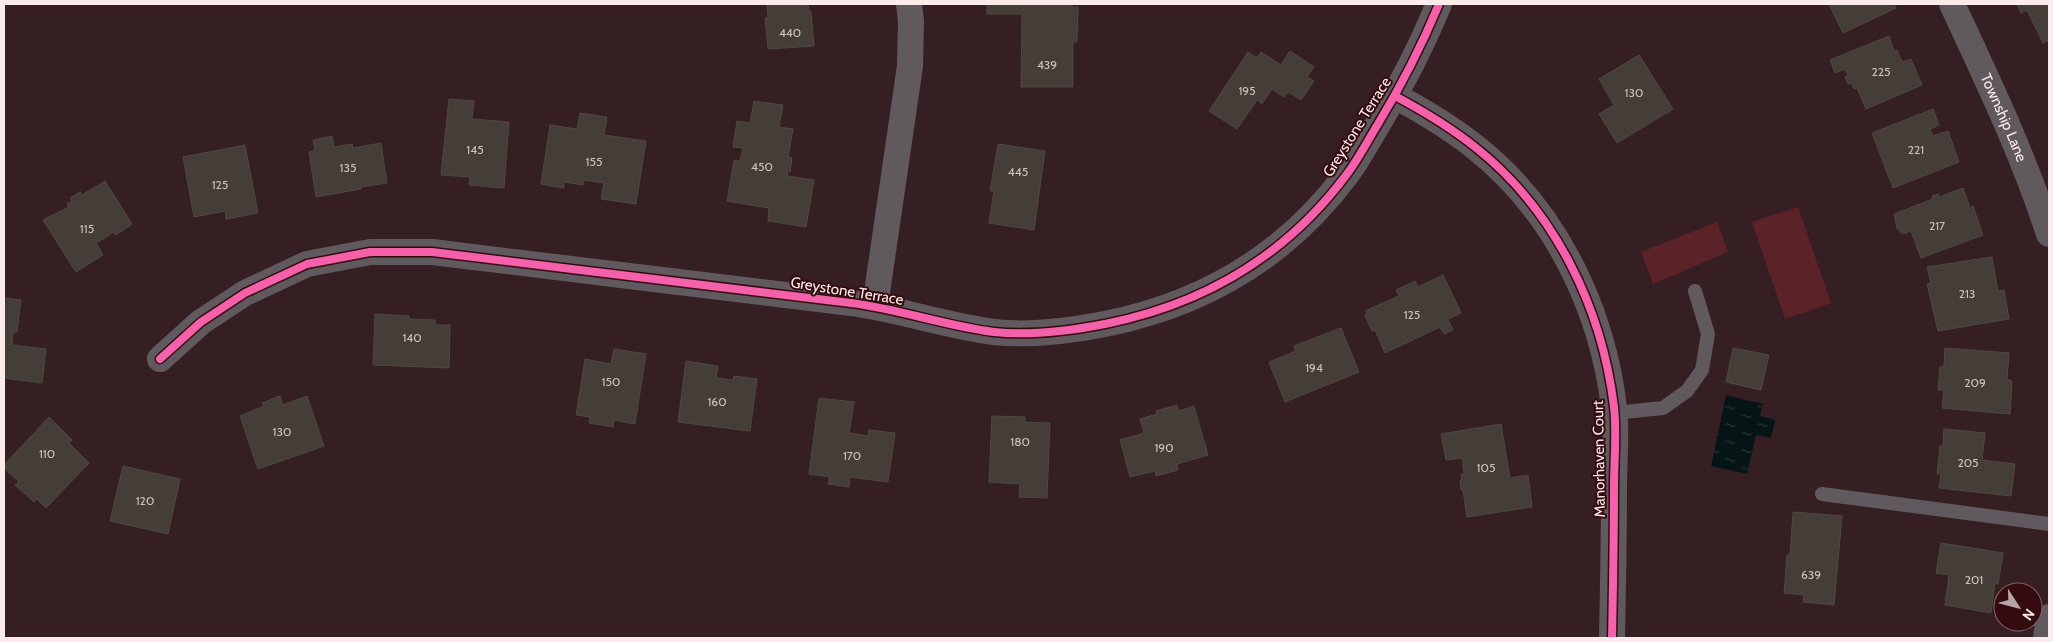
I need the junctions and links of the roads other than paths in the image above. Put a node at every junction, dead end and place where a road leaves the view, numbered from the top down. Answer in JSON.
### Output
{"nodes":[{"id":1,"x":909,"y":4,"type":"edge"},
{"id":2,"x":1439,"y":4,"type":"edge"},
{"id":3,"x":1952,"y":4,"type":"edge"},
{"id":4,"x":1395,"y":96,"type":"junction"},
{"id":5,"x":2049,"y":234,"type":"edge"},
{"id":6,"x":1695,"y":291,"type":"dead end"},
{"id":7,"x":875,"y":306,"type":"junction"},
{"id":8,"x":160,"y":359,"type":"dead end"},
{"id":9,"x":1614,"y":413,"type":"junction"},
{"id":10,"x":1822,"y":494,"type":"dead end"},
{"id":11,"x":2049,"y":524,"type":"edge"},
{"id":12,"x":2049,"y":617,"type":"edge"},
{"id":13,"x":1612,"y":638,"type":"edge"},
{"id":14,"x":2046,"y":638,"type":"edge"}],
"edges":[{"from":1,"to":7,"type":"street","name":"Greystone Terrace"},
{"from":2,"to":4,"type":"street","name":"Greystone Terrace"},
{"from":3,"to":5,"type":"street","name":"Township Lane"},
{"from":4,"to":7,"type":"street","name":"Greystone Terrace"},
{"from":4,"to":9,"type":"street","name":"Manorhaven Court"},
{"from":6,"to":9,"type":"lane"},
{"from":7,"to":8,"type":"street","name":"Greystone Terrace"},
{"from":9,"to":13,"type":"street","name":"Manorhaven Court"},
{"from":10,"to":11,"type":"lane"},
{"from":12,"to":14,"type":"street"}]}
